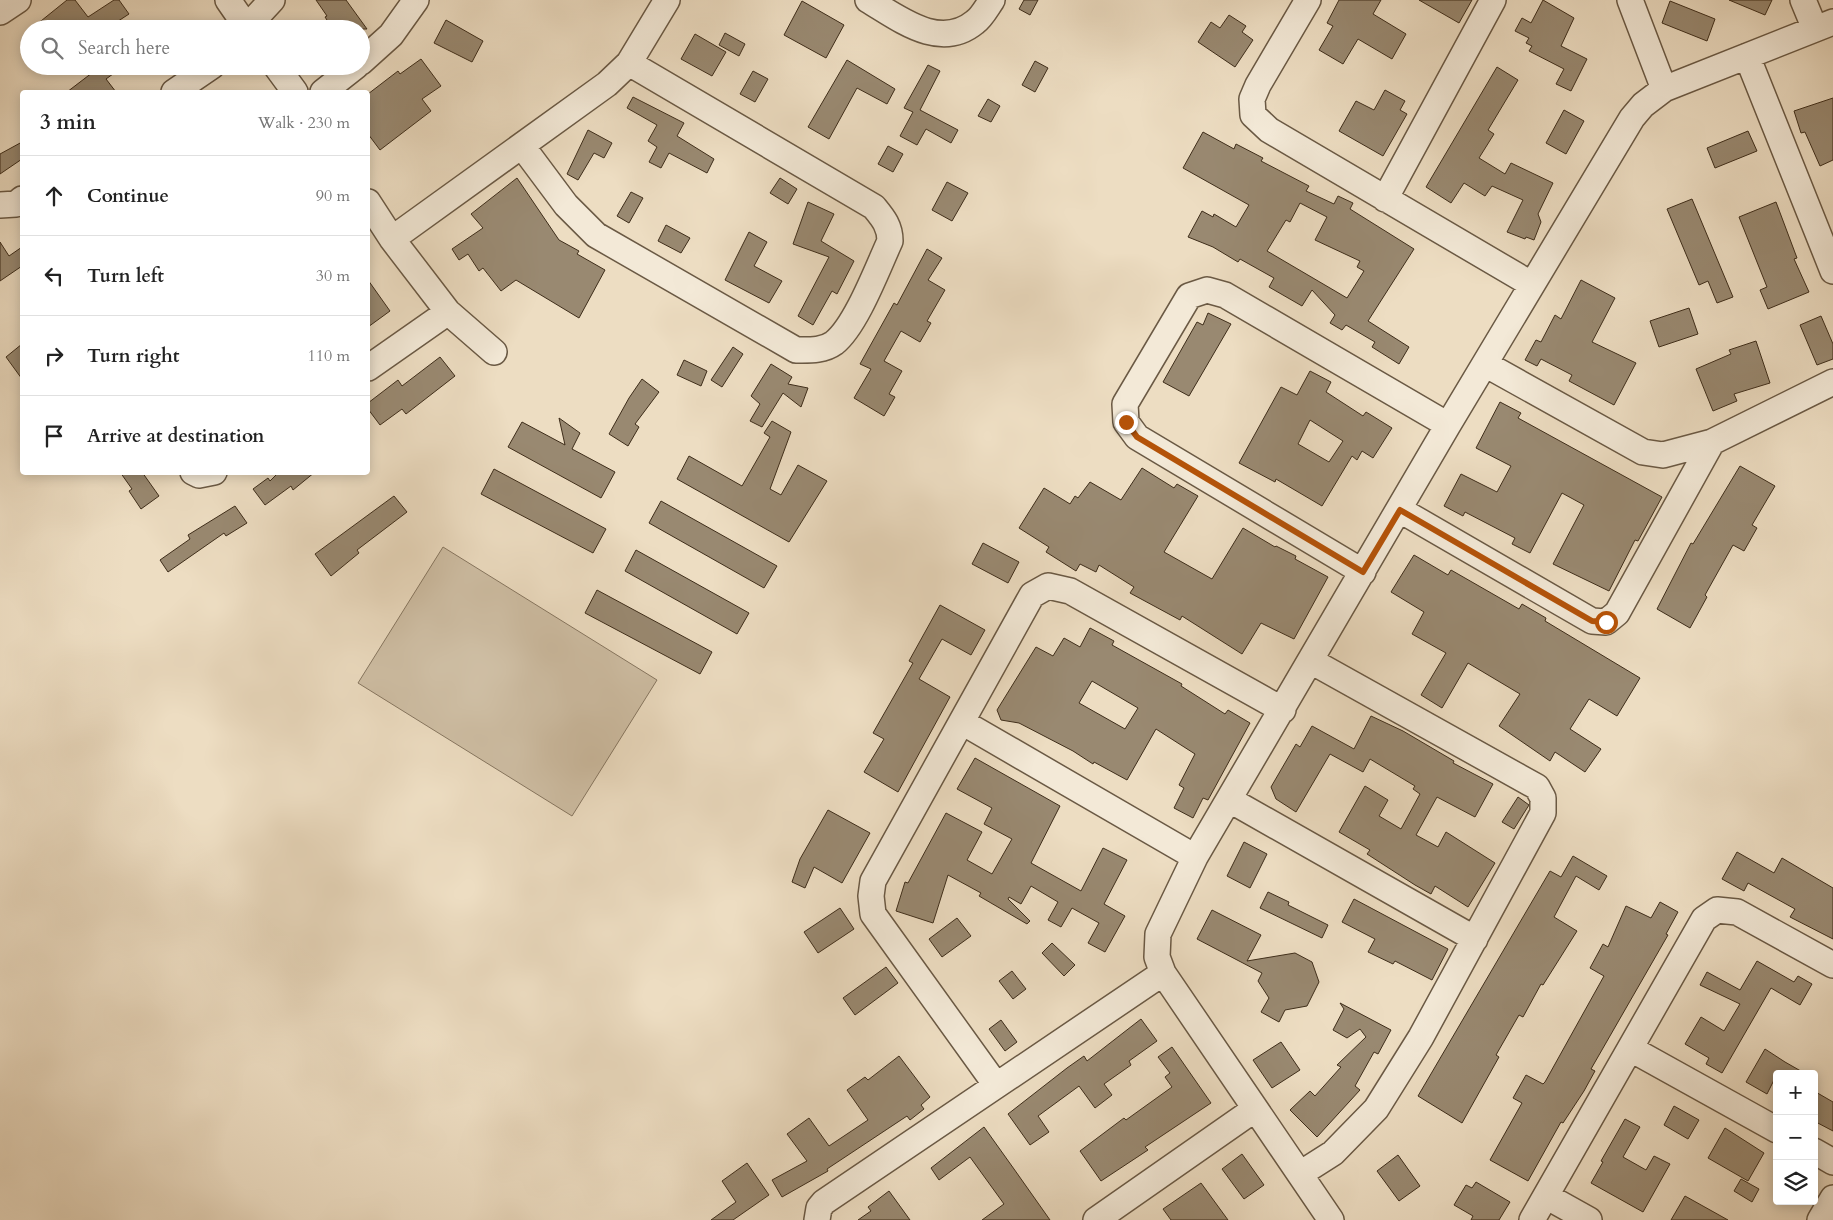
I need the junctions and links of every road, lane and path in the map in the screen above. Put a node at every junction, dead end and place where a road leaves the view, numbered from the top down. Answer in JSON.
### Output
{"nodes":[{"id":1,"x":18,"y":0,"type":"edge"},
{"id":2,"x":228,"y":0,"type":"edge"},
{"id":3,"x":272,"y":0,"type":"edge"},
{"id":4,"x":416,"y":0,"type":"edge"},
{"id":5,"x":667,"y":0,"type":"edge"},
{"id":6,"x":868,"y":0,"type":"edge"},
{"id":7,"x":992,"y":0,"type":"edge"},
{"id":8,"x":1308,"y":0,"type":"edge"},
{"id":9,"x":1493,"y":0,"type":"edge"},
{"id":10,"x":1630,"y":0,"type":"edge"},
{"id":11,"x":1803,"y":0,"type":"edge"},
{"id":12,"x":0,"y":12,"type":"edge"},
{"id":13,"x":242,"y":20,"type":"edge"},
{"id":14,"x":255,"y":20,"type":"edge"},
{"id":15,"x":1824,"y":26,"type":"edge"},
{"id":16,"x":370,"y":54,"type":"edge"},
{"id":17,"x":1747,"y":56,"type":"junction"},
{"id":18,"x":630,"y":63,"type":"junction"},
{"id":19,"x":199,"y":75,"type":"edge"},
{"id":20,"x":283,"y":75,"type":"edge"},
{"id":21,"x":345,"y":75,"type":"edge"},
{"id":22,"x":1664,"y":89,"type":"junction"},
{"id":23,"x":177,"y":90,"type":"edge"},
{"id":24,"x":294,"y":90,"type":"edge"},
{"id":25,"x":326,"y":90,"type":"edge"},
{"id":26,"x":522,"y":146,"type":"junction"},
{"id":27,"x":1385,"y":199,"type":"junction"},
{"id":28,"x":20,"y":201,"type":"edge"},
{"id":29,"x":0,"y":205,"type":"edge"},
{"id":30,"x":370,"y":205,"type":"edge"},
{"id":31,"x":392,"y":239,"type":"junction"},
{"id":32,"x":1833,"y":271,"type":"edge"},
{"id":33,"x":1531,"y":284,"type":"junction"},
{"id":34,"x":448,"y":312,"type":"junction"},
{"id":35,"x":494,"y":352,"type":"dead end"},
{"id":36,"x":1484,"y":364,"type":"junction"},
{"id":37,"x":370,"y":367,"type":"edge"},
{"id":38,"x":1833,"y":382,"type":"edge"},
{"id":39,"x":1448,"y":425,"type":"junction"},
{"id":40,"x":1712,"y":442,"type":"junction"},
{"id":41,"x":1400,"y":510,"type":"junction"},
{"id":42,"x":1363,"y":572,"type":"junction"},
{"id":43,"x":1311,"y":661,"type":"junction"},
{"id":44,"x":1283,"y":710,"type":"junction"},
{"id":45,"x":962,"y":722,"type":"junction"},
{"id":46,"x":1230,"y":800,"type":"junction"},
{"id":47,"x":1195,"y":857,"type":"junction"},
{"id":48,"x":1475,"y":940,"type":"junction"},
{"id":49,"x":1833,"y":965,"type":"edge"},
{"id":50,"x":1163,"y":972,"type":"junction"},
{"id":51,"x":1631,"y":1049,"type":"junction"},
{"id":52,"x":996,"y":1085,"type":"junction"},
{"id":53,"x":1255,"y":1108,"type":"junction"},
{"id":54,"x":1773,"y":1128,"type":"edge"},
{"id":55,"x":1818,"y":1153,"type":"edge"},
{"id":56,"x":1833,"y":1162,"type":"edge"},
{"id":57,"x":1300,"y":1174,"type":"junction"},
{"id":58,"x":1546,"y":1196,"type":"junction"},
{"id":59,"x":1833,"y":1198,"type":"edge"},
{"id":60,"x":817,"y":1220,"type":"edge"},
{"id":61,"x":1096,"y":1220,"type":"edge"},
{"id":62,"x":1331,"y":1220,"type":"edge"},
{"id":63,"x":1532,"y":1220,"type":"edge"},
{"id":64,"x":1589,"y":1220,"type":"edge"},
{"id":65,"x":1820,"y":1220,"type":"edge"}],
"edges":[{"from":1,"to":12,"type":"street"},
{"from":2,"to":13,"type":"street"},
{"from":3,"to":14,"type":"street"},
{"from":4,"to":16,"type":"street"},
{"from":5,"to":18,"type":"street"},
{"from":6,"to":7,"type":"street"},
{"from":8,"to":27,"type":"street"},
{"from":9,"to":27,"type":"street"},
{"from":10,"to":22,"type":"street"},
{"from":11,"to":15,"type":"street"},
{"from":15,"to":17,"type":"street"},
{"from":17,"to":22,"type":"street"},
{"from":17,"to":32,"type":"street"},
{"from":18,"to":26,"type":"street"},
{"from":18,"to":26,"type":"street"},
{"from":19,"to":23,"type":"street"},
{"from":20,"to":24,"type":"street"},
{"from":21,"to":25,"type":"street"},
{"from":22,"to":33,"type":"street"},
{"from":26,"to":31,"type":"street"},
{"from":27,"to":33,"type":"street"},
{"from":28,"to":29,"type":"street"},
{"from":30,"to":31,"type":"street"},
{"from":31,"to":34,"type":"street"},
{"from":33,"to":36,"type":"street"},
{"from":34,"to":35,"type":"street"},
{"from":34,"to":37,"type":"street"},
{"from":36,"to":39,"type":"street"},
{"from":36,"to":40,"type":"street"},
{"from":38,"to":40,"type":"street"},
{"from":39,"to":41,"type":"street"},
{"from":39,"to":42,"type":"street"},
{"from":40,"to":41,"type":"street"},
{"from":41,"to":42,"type":"street"},
{"from":42,"to":43,"type":"street"},
{"from":43,"to":44,"type":"street"},
{"from":43,"to":48,"type":"street"},
{"from":44,"to":45,"type":"street"},
{"from":44,"to":46,"type":"street"},
{"from":45,"to":47,"type":"street"},
{"from":45,"to":52,"type":"street"},
{"from":46,"to":47,"type":"street"},
{"from":46,"to":48,"type":"street"},
{"from":47,"to":50,"type":"street"},
{"from":48,"to":57,"type":"street"},
{"from":49,"to":51,"type":"street"},
{"from":50,"to":52,"type":"street"},
{"from":50,"to":53,"type":"street"},
{"from":51,"to":54,"type":"street"},
{"from":51,"to":58,"type":"street"},
{"from":52,"to":60,"type":"street"},
{"from":53,"to":57,"type":"street"},
{"from":53,"to":61,"type":"street"},
{"from":55,"to":56,"type":"street"},
{"from":57,"to":62,"type":"street"},
{"from":58,"to":63,"type":"street"},
{"from":58,"to":64,"type":"street"},
{"from":59,"to":65,"type":"street"}]}
